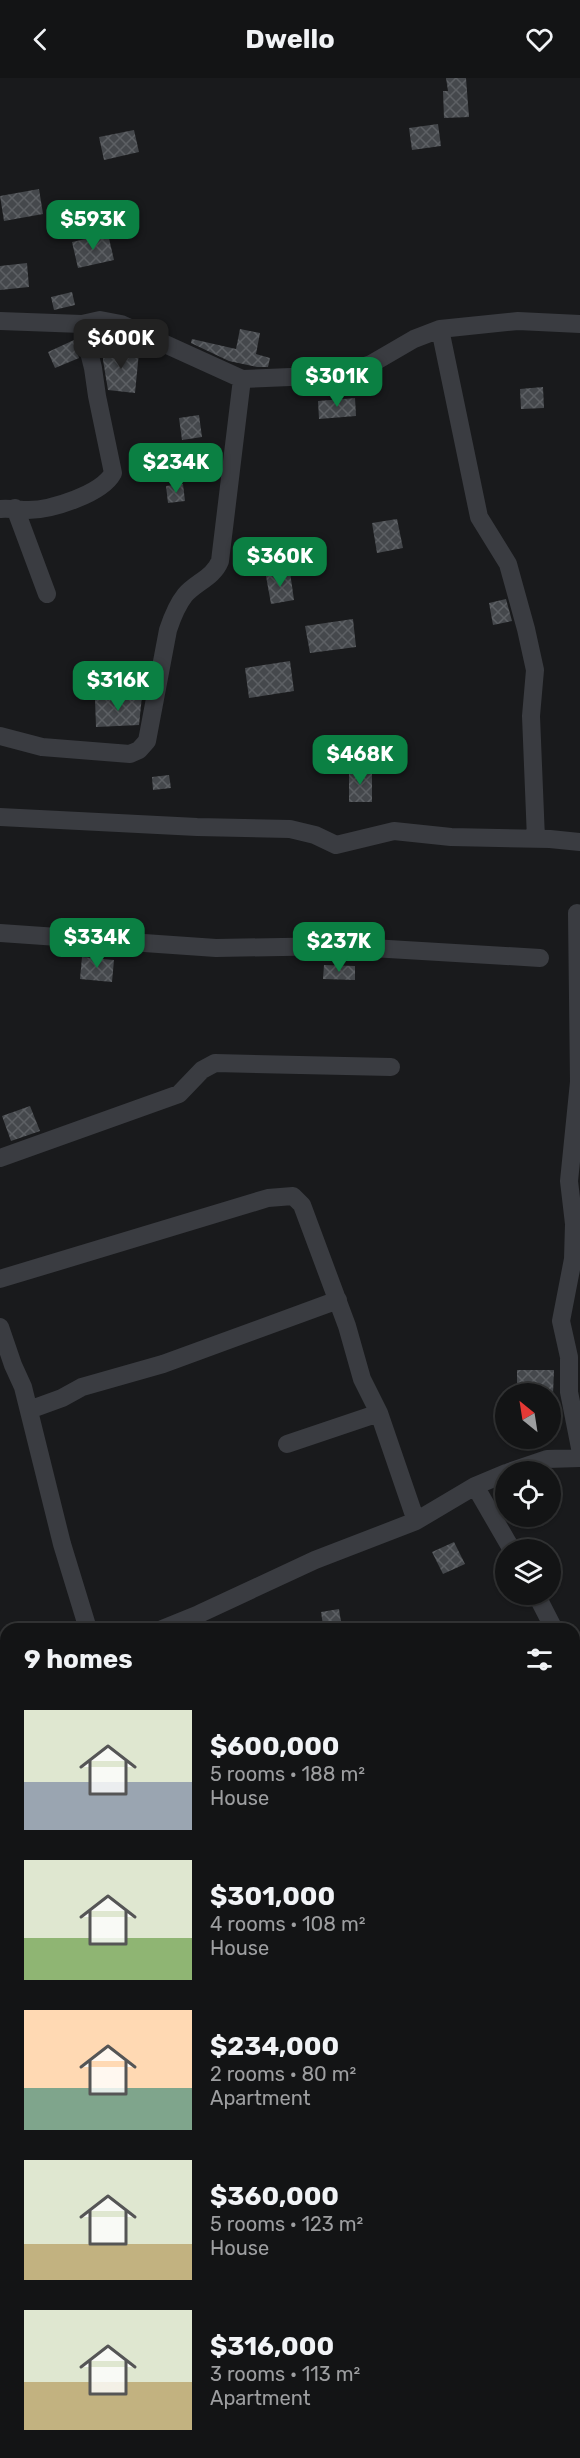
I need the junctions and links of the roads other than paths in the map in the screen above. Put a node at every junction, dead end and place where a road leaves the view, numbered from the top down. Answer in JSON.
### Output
{"nodes":[{"id":1,"x":0,"y":321,"type":"edge"},
{"id":2,"x":82,"y":324,"type":"junction"},
{"id":3,"x":580,"y":324,"type":"edge"},
{"id":4,"x":440,"y":329,"type":"junction"},
{"id":5,"x":242,"y":379,"type":"junction"},
{"id":6,"x":8,"y":508,"type":"edge"},
{"id":7,"x":47,"y":594,"type":"dead end"},
{"id":8,"x":0,"y":736,"type":"edge"},
{"id":9,"x":0,"y":817,"type":"edge"},
{"id":10,"x":536,"y":839,"type":"junction"},
{"id":11,"x":580,"y":842,"type":"edge"},
{"id":12,"x":577,"y":912,"type":"dead end"},
{"id":13,"x":0,"y":933,"type":"edge"},
{"id":14,"x":540,"y":958,"type":"dead end"},
{"id":15,"x":391,"y":1067,"type":"dead end"},
{"id":16,"x":0,"y":1158,"type":"edge"},
{"id":17,"x":0,"y":1279,"type":"edge"},
{"id":18,"x":338,"y":1300,"type":"junction"},
{"id":19,"x":0,"y":1327,"type":"edge"},
{"id":20,"x":29,"y":1410,"type":"junction"},
{"id":21,"x":379,"y":1413,"type":"junction"},
{"id":22,"x":287,"y":1444,"type":"dead end"},
{"id":23,"x":580,"y":1448,"type":"edge"},
{"id":24,"x":580,"y":1458,"type":"edge"},
{"id":25,"x":541,"y":1461,"type":"edge"},
{"id":26,"x":495,"y":1477,"type":"edge"},
{"id":27,"x":475,"y":1486,"type":"junction"},
{"id":28,"x":416,"y":1521,"type":"junction"},
{"id":29,"x":506,"y":1539,"type":"edge"},
{"id":30,"x":542,"y":1605,"type":"edge"},
{"id":31,"x":86,"y":1623,"type":"edge"},
{"id":32,"x":177,"y":1623,"type":"edge"},
{"id":33,"x":551,"y":1623,"type":"edge"}],
"edges":[{"from":1,"to":2,"type":"street"},
{"from":2,"to":5,"type":"street"},
{"from":2,"to":6,"type":"street"},
{"from":3,"to":4,"type":"street"},
{"from":4,"to":5,"type":"street"},
{"from":4,"to":10,"type":"street"},
{"from":5,"to":8,"type":"street"},
{"from":6,"to":7,"type":"street"},
{"from":9,"to":10,"type":"street"},
{"from":10,"to":11,"type":"street"},
{"from":12,"to":23,"type":"street"},
{"from":13,"to":14,"type":"street"},
{"from":15,"to":16,"type":"street"},
{"from":17,"to":18,"type":"street"},
{"from":18,"to":20,"type":"street"},
{"from":18,"to":21,"type":"street"},
{"from":19,"to":20,"type":"street"},
{"from":20,"to":31,"type":"street"},
{"from":21,"to":22,"type":"street"},
{"from":21,"to":28,"type":"street"},
{"from":24,"to":25,"type":"street"},
{"from":26,"to":27,"type":"street"},
{"from":27,"to":28,"type":"street"},
{"from":27,"to":29,"type":"street"},
{"from":28,"to":32,"type":"street"},
{"from":30,"to":33,"type":"street"}]}
